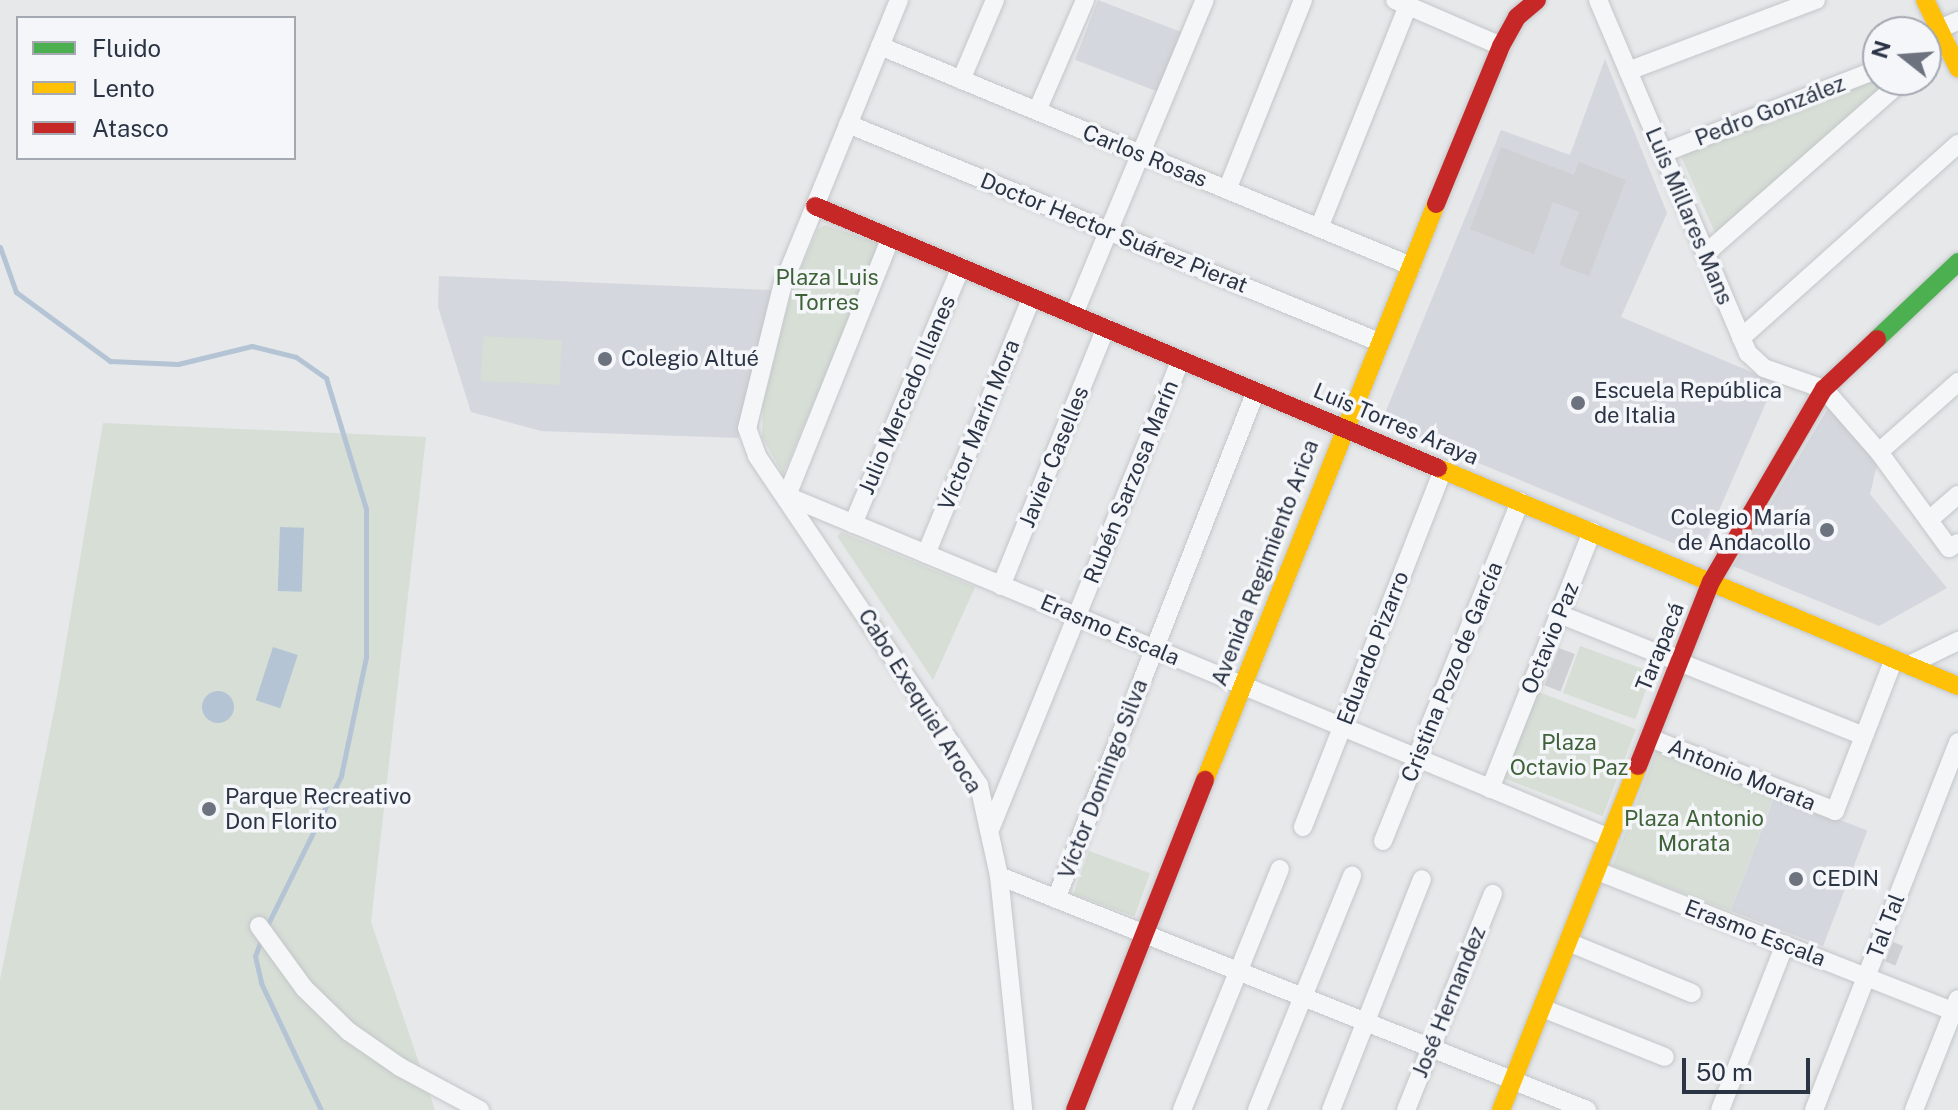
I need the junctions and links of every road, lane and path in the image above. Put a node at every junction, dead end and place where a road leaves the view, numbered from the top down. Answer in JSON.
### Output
{"nodes":[{"id":1,"x":899,"y":0,"type":"edge"},
{"id":2,"x":995,"y":0,"type":"edge"},
{"id":3,"x":1085,"y":0,"type":"edge"},
{"id":4,"x":1205,"y":0,"type":"edge"},
{"id":5,"x":1303,"y":0,"type":"edge"},
{"id":6,"x":1537,"y":0,"type":"edge"},
{"id":7,"x":1598,"y":0,"type":"edge"},
{"id":8,"x":1816,"y":0,"type":"edge"},
{"id":9,"x":1402,"y":3,"type":"edge"},
{"id":10,"x":1958,"y":21,"type":"edge"},
{"id":11,"x":1942,"y":36,"type":"joint"},
{"id":12,"x":880,"y":46,"type":"junction"},
{"id":13,"x":1501,"y":46,"type":"junction"},
{"id":14,"x":1958,"y":68,"type":"edge"},
{"id":15,"x":1628,"y":71,"type":"junction"},
{"id":16,"x":1862,"y":75,"type":"edge"},
{"id":17,"x":961,"y":80,"type":"junction"},
{"id":18,"x":1885,"y":96,"type":"edge"},
{"id":19,"x":1037,"y":111,"type":"junction"},
{"id":20,"x":848,"y":124,"type":"junction"},
{"id":21,"x":1958,"y":144,"type":"edge"},
{"id":22,"x":1663,"y":153,"type":"junction"},
{"id":23,"x":1141,"y":154,"type":"junction"},
{"id":24,"x":1227,"y":190,"type":"junction"},
{"id":25,"x":815,"y":206,"type":"junction"},
{"id":26,"x":1319,"y":228,"type":"junction"},
{"id":27,"x":1109,"y":231,"type":"junction"},
{"id":28,"x":891,"y":237,"type":"junction"},
{"id":29,"x":1705,"y":254,"type":"junction"},
{"id":30,"x":1958,"y":262,"type":"edge"},
{"id":31,"x":1411,"y":266,"type":"junction"},
{"id":32,"x":961,"y":267,"type":"junction"},
{"id":33,"x":1032,"y":297,"type":"junction"},
{"id":34,"x":1074,"y":314,"type":"junction"},
{"id":35,"x":1106,"y":328,"type":"junction"},
{"id":36,"x":1741,"y":338,"type":"junction"},
{"id":37,"x":1379,"y":342,"type":"junction"},
{"id":38,"x":1181,"y":359,"type":"junction"},
{"id":39,"x":1958,"y":382,"type":"edge"},
{"id":40,"x":1824,"y":389,"type":"junction"},
{"id":41,"x":1256,"y":391,"type":"junction"},
{"id":42,"x":1344,"y":428,"type":"junction"},
{"id":43,"x":1879,"y":452,"type":"junction"},
{"id":44,"x":1443,"y":469,"type":"junction"},
{"id":45,"x":1958,"y":495,"type":"edge"},
{"id":46,"x":787,"y":496,"type":"junction"},
{"id":47,"x":1520,"y":502,"type":"junction"},
{"id":48,"x":1929,"y":520,"type":"junction"},
{"id":49,"x":853,"y":524,"type":"junction"},
{"id":50,"x":1592,"y":532,"type":"junction"},
{"id":51,"x":1958,"y":543,"type":"edge"},
{"id":52,"x":926,"y":554,"type":"junction"},
{"id":53,"x":1711,"y":582,"type":"junction"},
{"id":54,"x":1001,"y":586,"type":"junction"},
{"id":55,"x":1559,"y":614,"type":"junction"},
{"id":56,"x":1077,"y":617,"type":"junction"},
{"id":57,"x":1958,"y":641,"type":"edge"},
{"id":58,"x":1154,"y":649,"type":"junction"},
{"id":59,"x":1679,"y":662,"type":"junction"},
{"id":60,"x":1901,"y":662,"type":"junction"},
{"id":61,"x":1242,"y":686,"type":"junction"},
{"id":62,"x":1958,"y":686,"type":"edge"},
{"id":63,"x":1342,"y":727,"type":"junction"},
{"id":64,"x":1864,"y":736,"type":"junction"},
{"id":65,"x":1650,"y":738,"type":"junction"},
{"id":66,"x":1958,"y":742,"type":"edge"},
{"id":67,"x":1417,"y":758,"type":"junction"},
{"id":68,"x":1490,"y":789,"type":"junction"},
{"id":69,"x":991,"y":827,"type":"junction"},
{"id":70,"x":1303,"y":827,"type":"dead end"},
{"id":71,"x":1610,"y":838,"type":"junction"},
{"id":72,"x":1383,"y":841,"type":"dead end"},
{"id":73,"x":1280,"y":869,"type":"dead end"},
{"id":74,"x":1597,"y":871,"type":"junction"},
{"id":75,"x":999,"y":876,"type":"junction"},
{"id":76,"x":1352,"y":876,"type":"dead end"},
{"id":77,"x":1422,"y":879,"type":"dead end"},
{"id":78,"x":1493,"y":894,"type":"dead end"},
{"id":79,"x":1056,"y":899,"type":"junction"},
{"id":80,"x":264,"y":933,"type":"dead end"},
{"id":81,"x":1144,"y":934,"type":"junction"},
{"id":82,"x":1568,"y":942,"type":"junction"},
{"id":83,"x":1785,"y":944,"type":"junction"},
{"id":84,"x":1238,"y":971,"type":"junction"},
{"id":85,"x":1866,"y":977,"type":"junction"},
{"id":86,"x":1692,"y":993,"type":"dead end"},
{"id":87,"x":1303,"y":997,"type":"junction"},
{"id":88,"x":1542,"y":1008,"type":"junction"},
{"id":89,"x":1956,"y":1008,"type":"edge"},
{"id":90,"x":1366,"y":1022,"type":"junction"},
{"id":91,"x":1431,"y":1048,"type":"junction"},
{"id":92,"x":1665,"y":1057,"type":"dead end"},
{"id":93,"x":1513,"y":1081,"type":"junction"},
{"id":94,"x":480,"y":1110,"type":"edge"},
{"id":95,"x":1023,"y":1110,"type":"edge"},
{"id":96,"x":1075,"y":1110,"type":"edge"},
{"id":97,"x":1182,"y":1110,"type":"edge"},
{"id":98,"x":1257,"y":1110,"type":"edge"},
{"id":99,"x":1331,"y":1110,"type":"edge"},
{"id":100,"x":1406,"y":1110,"type":"edge"},
{"id":101,"x":1501,"y":1110,"type":"edge"},
{"id":102,"x":1587,"y":1110,"type":"edge"},
{"id":103,"x":1720,"y":1110,"type":"edge"},
{"id":104,"x":1814,"y":1110,"type":"edge"},
{"id":105,"x":1914,"y":1110,"type":"edge"}],
"edges":[{"from":1,"to":12,"type":"street","name":"Cabo Exequiel Aroca"},
{"from":2,"to":17,"type":"street"},
{"from":3,"to":19,"type":"street"},
{"from":4,"to":23,"type":"street"},
{"from":5,"to":24,"type":"street"},
{"from":6,"to":13,"type":"street","name":"Avenida Regimiento Arica"},
{"from":7,"to":15,"type":"street","name":"Luis Millares Mans"},
{"from":8,"to":15,"type":"street"},
{"from":9,"to":13,"type":"street"},
{"from":9,"to":26,"type":"street"},
{"from":10,"to":11,"type":"street"},
{"from":11,"to":14,"type":"street"},
{"from":12,"to":17,"type":"street","name":"Carlos Rosas"},
{"from":12,"to":20,"type":"street","name":"Cabo Exequiel Aroca"},
{"from":13,"to":31,"type":"street","name":"Avenida Regimiento Arica"},
{"from":15,"to":22,"type":"street","name":"Luis Millares Mans"},
{"from":16,"to":22,"type":"street","name":"Pedro González"},
{"from":17,"to":19,"type":"street","name":"Carlos Rosas"},
{"from":18,"to":29,"type":"street"},
{"from":19,"to":23,"type":"street","name":"Carlos Rosas"},
{"from":20,"to":25,"type":"street","name":"Cabo Exequiel Aroca"},
{"from":20,"to":27,"type":"street","name":"Doctor Hector Suárez Pierat"},
{"from":21,"to":36,"type":"street"},
{"from":22,"to":29,"type":"street","name":"Luis Millares Mans"},
{"from":23,"to":24,"type":"street","name":"Carlos Rosas"},
{"from":23,"to":27,"type":"street"},
{"from":24,"to":26,"type":"street","name":"Carlos Rosas"},
{"from":25,"to":28,"type":"street","name":"Luis Torres Araya"},
{"from":25,"to":46,"type":"street","name":"Cabo Exequiel Aroca"},
{"from":26,"to":31,"type":"street","name":"Carlos Rosas"},
{"from":27,"to":34,"type":"street"},
{"from":27,"to":37,"type":"street","name":"Doctor Hector Suárez Pierat"},
{"from":28,"to":32,"type":"street","name":"Luis Torres Araya"},
{"from":28,"to":46,"type":"street"},
{"from":29,"to":36,"type":"street","name":"Luis Millares Mans"},
{"from":30,"to":40,"type":"street","name":"Tarapacá"},
{"from":31,"to":37,"type":"street","name":"Avenida Regimiento Arica"},
{"from":32,"to":33,"type":"street","name":"Luis Torres Araya"},
{"from":32,"to":49,"type":"street","name":"Julio Mercado Illanes"},
{"from":33,"to":34,"type":"street","name":"Luis Torres Araya"},
{"from":33,"to":52,"type":"street","name":"Víctor Marín Mora"},
{"from":34,"to":35,"type":"street","name":"Luis Torres Araya"},
{"from":35,"to":38,"type":"street","name":"Luis Torres Araya"},
{"from":35,"to":54,"type":"street","name":"Javier Caselles"},
{"from":36,"to":40,"type":"street","name":"Luis Millares Mans"},
{"from":37,"to":42,"type":"street","name":"Avenida Regimiento Arica"},
{"from":38,"to":41,"type":"street","name":"Luis Torres Araya"},
{"from":38,"to":56,"type":"street","name":"Rubén Sarzosa Marín"},
{"from":39,"to":43,"type":"street"},
{"from":40,"to":43,"type":"street"},
{"from":40,"to":53,"type":"street","name":"Tarapacá"},
{"from":41,"to":42,"type":"street","name":"Luis Torres Araya"},
{"from":41,"to":58,"type":"street","name":"Víctor Domingo Silva"},
{"from":42,"to":44,"type":"street","name":"Luis Torres Araya"},
{"from":42,"to":61,"type":"street","name":"Avenida Regimiento Arica"},
{"from":43,"to":48,"type":"street"},
{"from":44,"to":47,"type":"street","name":"Luis Torres Araya"},
{"from":44,"to":63,"type":"street","name":"Eduardo Pizarro"},
{"from":45,"to":48,"type":"street"},
{"from":46,"to":49,"type":"street","name":"Erasmo Escala"},
{"from":46,"to":69,"type":"street","name":"Cabo Exequiel Aroca"},
{"from":47,"to":50,"type":"street","name":"Luis Torres Araya"},
{"from":47,"to":67,"type":"street","name":"Cristina Pozo de García"},
{"from":48,"to":51,"type":"street"},
{"from":49,"to":52,"type":"street","name":"Erasmo Escala"},
{"from":50,"to":53,"type":"street","name":"Luis Torres Araya"},
{"from":50,"to":55,"type":"street","name":"Octavio Paz"},
{"from":52,"to":54,"type":"street","name":"Erasmo Escala"},
{"from":53,"to":59,"type":"street","name":"Tarapacá"},
{"from":53,"to":60,"type":"street","name":"Luis Torres Araya"},
{"from":54,"to":56,"type":"street","name":"Erasmo Escala"},
{"from":55,"to":59,"type":"street"},
{"from":55,"to":68,"type":"street","name":"Octavio Paz"},
{"from":56,"to":58,"type":"street","name":"Erasmo Escala"},
{"from":56,"to":69,"type":"street","name":"Rubén Sarzosa Marín"},
{"from":57,"to":60,"type":"street"},
{"from":58,"to":61,"type":"street","name":"Erasmo Escala"},
{"from":58,"to":79,"type":"street","name":"Víctor Domingo Silva"},
{"from":59,"to":64,"type":"street"},
{"from":59,"to":65,"type":"street","name":"Tarapacá"},
{"from":60,"to":62,"type":"street","name":"Luis Torres Araya"},
{"from":60,"to":64,"type":"street"},
{"from":61,"to":63,"type":"street","name":"Erasmo Escala"},
{"from":61,"to":81,"type":"street","name":"Avenida Regimiento Arica"},
{"from":63,"to":67,"type":"street","name":"Erasmo Escala"},
{"from":63,"to":70,"type":"street","name":"Eduardo Pizarro"},
{"from":64,"to":65,"type":"street","name":"Antonio Morata"},
{"from":65,"to":71,"type":"street","name":"Tarapacá"},
{"from":66,"to":85,"type":"street","name":"Tal Tal"},
{"from":67,"to":68,"type":"street","name":"Erasmo Escala"},
{"from":67,"to":72,"type":"street","name":"Cristina Pozo de García"},
{"from":68,"to":71,"type":"street","name":"Erasmo Escala"},
{"from":69,"to":75,"type":"street","name":"Cabo Exequiel Aroca"},
{"from":71,"to":74,"type":"street","name":"Tarapacá"},
{"from":73,"to":84,"type":"street"},
{"from":74,"to":82,"type":"street","name":"Tarapacá"},
{"from":74,"to":83,"type":"street","name":"Erasmo Escala"},
{"from":75,"to":79,"type":"street"},
{"from":75,"to":95,"type":"street","name":"Cabo Exequiel Aroca"},
{"from":76,"to":87,"type":"street"},
{"from":77,"to":90,"type":"street"},
{"from":78,"to":91,"type":"street","name":"José Hernandez"},
{"from":79,"to":81,"type":"street"},
{"from":80,"to":94,"type":"street"},
{"from":81,"to":84,"type":"street"},
{"from":81,"to":96,"type":"street","name":"Avenida Regimiento Arica"},
{"from":82,"to":86,"type":"street"},
{"from":82,"to":88,"type":"street","name":"Tarapacá"},
{"from":83,"to":85,"type":"street","name":"Erasmo Escala"},
{"from":83,"to":103,"type":"street"},
{"from":84,"to":87,"type":"street"},
{"from":84,"to":97,"type":"street"},
{"from":85,"to":89,"type":"street","name":"Erasmo Escala"},
{"from":85,"to":104,"type":"street","name":"Tal Tal"},
{"from":87,"to":90,"type":"street"},
{"from":87,"to":98,"type":"street"},
{"from":88,"to":92,"type":"street"},
{"from":88,"to":93,"type":"street","name":"Tarapacá"},
{"from":89,"to":105,"type":"street"},
{"from":90,"to":91,"type":"street"},
{"from":90,"to":99,"type":"street"},
{"from":91,"to":93,"type":"street"},
{"from":91,"to":100,"type":"street","name":"José Hernandez"},
{"from":93,"to":101,"type":"street","name":"Tarapacá"},
{"from":93,"to":102,"type":"street"}]}
